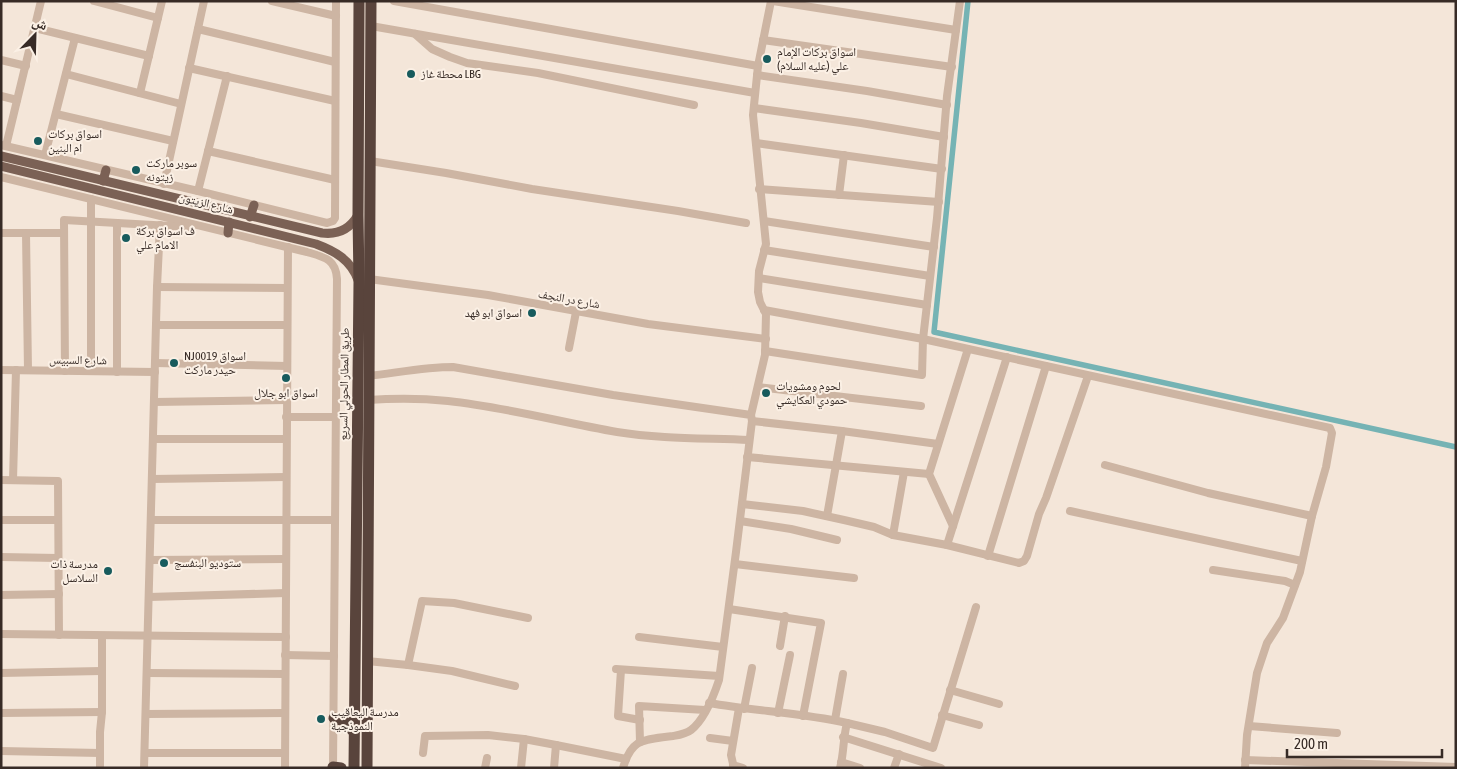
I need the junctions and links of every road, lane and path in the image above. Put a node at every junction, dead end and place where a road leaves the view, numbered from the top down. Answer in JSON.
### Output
{"nodes":[{"id":1,"x":41,"y":1,"type":"edge"},
{"id":2,"x":94,"y":1,"type":"edge"},
{"id":3,"x":162,"y":1,"type":"edge"},
{"id":4,"x":204,"y":1,"type":"edge"},
{"id":5,"x":272,"y":1,"type":"edge"},
{"id":6,"x":336,"y":1,"type":"edge"},
{"id":7,"x":359,"y":1,"type":"edge"},
{"id":8,"x":371,"y":1,"type":"edge"},
{"id":9,"x":394,"y":1,"type":"edge"},
{"id":10,"x":772,"y":1,"type":"edge"},
{"id":11,"x":960,"y":1,"type":"edge"},
{"id":12,"x":336,"y":16,"type":"junction"},
{"id":13,"x":158,"y":18,"type":"junction"},
{"id":14,"x":371,"y":26,"type":"junction"},
{"id":15,"x":35,"y":28,"type":"junction"},
{"id":16,"x":198,"y":29,"type":"junction"},
{"id":17,"x":956,"y":30,"type":"junction"},
{"id":18,"x":414,"y":34,"type":"junction"},
{"id":19,"x":75,"y":38,"type":"junction"},
{"id":20,"x":763,"y":40,"type":"junction"},
{"id":21,"x":149,"y":56,"type":"junction"},
{"id":22,"x":1,"y":60,"type":"edge"},
{"id":23,"x":335,"y":62,"type":"junction"},
{"id":24,"x":26,"y":66,"type":"junction"},
{"id":25,"x":758,"y":66,"type":"junction"},
{"id":26,"x":952,"y":67,"type":"junction"},
{"id":27,"x":189,"y":68,"type":"junction"},
{"id":28,"x":66,"y":74,"type":"junction"},
{"id":29,"x":227,"y":76,"type":"junction"},
{"id":30,"x":757,"y":76,"type":"junction"},
{"id":31,"x":755,"y":92,"type":"junction"},
{"id":32,"x":140,"y":93,"type":"junction"},
{"id":33,"x":1,"y":96,"type":"edge"},
{"id":34,"x":17,"y":100,"type":"junction"},
{"id":35,"x":335,"y":101,"type":"junction"},
{"id":36,"x":181,"y":104,"type":"junction"},
{"id":37,"x":694,"y":104,"type":"dead end"},
{"id":38,"x":947,"y":105,"type":"junction"},
{"id":39,"x":754,"y":108,"type":"junction"},
{"id":40,"x":56,"y":114,"type":"junction"},
{"id":41,"x":944,"y":137,"type":"junction"},
{"id":42,"x":173,"y":141,"type":"junction"},
{"id":43,"x":756,"y":143,"type":"junction"},
{"id":44,"x":4,"y":145,"type":"edge"},
{"id":45,"x":208,"y":151,"type":"junction"},
{"id":46,"x":46,"y":155,"type":"junction"},
{"id":47,"x":844,"y":155,"type":"junction"},
{"id":48,"x":1,"y":156,"type":"edge"},
{"id":49,"x":12,"y":159,"type":"junction"},
{"id":50,"x":370,"y":162,"type":"junction"},
{"id":51,"x":1,"y":166,"type":"edge"},
{"id":52,"x":11,"y":169,"type":"junction"},
{"id":53,"x":942,"y":169,"type":"junction"},
{"id":54,"x":106,"y":170,"type":"junction"},
{"id":55,"x":1,"y":177,"type":"edge"},
{"id":56,"x":335,"y":180,"type":"junction"},
{"id":57,"x":103,"y":181,"type":"junction"},
{"id":58,"x":164,"y":184,"type":"junction"},
{"id":59,"x":83,"y":186,"type":"junction"},
{"id":60,"x":759,"y":189,"type":"junction"},
{"id":61,"x":198,"y":191,"type":"junction"},
{"id":62,"x":839,"y":195,"type":"junction"},
{"id":63,"x":81,"y":196,"type":"junction"},
{"id":64,"x":91,"y":199,"type":"junction"},
{"id":65,"x":939,"y":202,"type":"junction"},
{"id":66,"x":254,"y":205,"type":"junction"},
{"id":67,"x":358,"y":215,"type":"junction"},
{"id":68,"x":250,"y":217,"type":"junction"},
{"id":69,"x":90,"y":221,"type":"junction"},
{"id":70,"x":229,"y":222,"type":"junction"},
{"id":71,"x":764,"y":222,"type":"junction"},
{"id":72,"x":117,"y":223,"type":"junction"},
{"id":73,"x":746,"y":223,"type":"dead end"},
{"id":74,"x":160,"y":225,"type":"junction"},
{"id":75,"x":294,"y":227,"type":"junction"},
{"id":76,"x":207,"y":228,"type":"junction"},
{"id":77,"x":64,"y":232,"type":"junction"},
{"id":78,"x":1,"y":233,"type":"edge"},
{"id":79,"x":26,"y":233,"type":"junction"},
{"id":80,"x":228,"y":233,"type":"junction"},
{"id":81,"x":292,"y":237,"type":"junction"},
{"id":82,"x":288,"y":247,"type":"junction"},
{"id":83,"x":934,"y":247,"type":"junction"},
{"id":84,"x":764,"y":250,"type":"junction"},
{"id":85,"x":930,"y":276,"type":"junction"},
{"id":86,"x":759,"y":278,"type":"junction"},
{"id":87,"x":364,"y":280,"type":"junction"},
{"id":88,"x":157,"y":287,"type":"junction"},
{"id":89,"x":287,"y":288,"type":"junction"},
{"id":90,"x":926,"y":305,"type":"junction"},
{"id":91,"x":764,"y":310,"type":"junction"},
{"id":92,"x":576,"y":312,"type":"junction"},
{"id":93,"x":156,"y":325,"type":"junction"},
{"id":94,"x":287,"y":325,"type":"junction"},
{"id":95,"x":766,"y":339,"type":"junction"},
{"id":96,"x":922,"y":339,"type":"junction"},
{"id":97,"x":569,"y":348,"type":"dead end"},
{"id":98,"x":968,"y":349,"type":"junction"},
{"id":99,"x":765,"y":352,"type":"junction"},
{"id":100,"x":1007,"y":357,"type":"junction"},
{"id":101,"x":155,"y":363,"type":"junction"},
{"id":102,"x":286,"y":366,"type":"junction"},
{"id":103,"x":1046,"y":366,"type":"junction"},
{"id":104,"x":1,"y":370,"type":"edge"},
{"id":105,"x":16,"y":370,"type":"junction"},
{"id":106,"x":28,"y":370,"type":"junction"},
{"id":107,"x":65,"y":371,"type":"junction"},
{"id":108,"x":91,"y":371,"type":"junction"},
{"id":109,"x":117,"y":372,"type":"junction"},
{"id":110,"x":155,"y":372,"type":"junction"},
{"id":111,"x":368,"y":376,"type":"junction"},
{"id":112,"x":1088,"y":376,"type":"junction"},
{"id":113,"x":758,"y":387,"type":"junction"},
{"id":114,"x":286,"y":400,"type":"junction"},
{"id":115,"x":368,"y":400,"type":"junction"},
{"id":116,"x":154,"y":402,"type":"junction"},
{"id":117,"x":920,"y":406,"type":"dead end"},
{"id":118,"x":286,"y":416,"type":"junction"},
{"id":119,"x":336,"y":417,"type":"junction"},
{"id":120,"x":751,"y":418,"type":"junction"},
{"id":121,"x":842,"y":431,"type":"junction"},
{"id":122,"x":286,"y":439,"type":"junction"},
{"id":123,"x":153,"y":440,"type":"junction"},
{"id":124,"x":749,"y":440,"type":"junction"},
{"id":125,"x":938,"y":444,"type":"junction"},
{"id":126,"x":747,"y":457,"type":"junction"},
{"id":127,"x":837,"y":465,"type":"junction"},
{"id":128,"x":1104,"y":466,"type":"dead end"},
{"id":129,"x":904,"y":472,"type":"junction"},
{"id":130,"x":929,"y":474,"type":"junction"},
{"id":131,"x":286,"y":477,"type":"junction"},
{"id":132,"x":152,"y":479,"type":"junction"},
{"id":133,"x":1,"y":480,"type":"edge"},
{"id":134,"x":13,"y":480,"type":"junction"},
{"id":135,"x":742,"y":504,"type":"junction"},
{"id":136,"x":1070,"y":510,"type":"dead end"},
{"id":137,"x":827,"y":516,"type":"junction"},
{"id":138,"x":1312,"y":516,"type":"junction"},
{"id":139,"x":1,"y":520,"type":"edge"},
{"id":140,"x":58,"y":520,"type":"junction"},
{"id":141,"x":151,"y":520,"type":"junction"},
{"id":142,"x":286,"y":520,"type":"junction"},
{"id":143,"x":336,"y":520,"type":"junction"},
{"id":144,"x":740,"y":521,"type":"junction"},
{"id":145,"x":953,"y":526,"type":"junction"},
{"id":146,"x":894,"y":535,"type":"junction"},
{"id":147,"x":837,"y":540,"type":"dead end"},
{"id":148,"x":947,"y":545,"type":"junction"},
{"id":149,"x":1,"y":556,"type":"edge"},
{"id":150,"x":988,"y":556,"type":"junction"},
{"id":151,"x":58,"y":558,"type":"junction"},
{"id":152,"x":286,"y":559,"type":"junction"},
{"id":153,"x":150,"y":560,"type":"junction"},
{"id":154,"x":1302,"y":561,"type":"junction"},
{"id":155,"x":735,"y":564,"type":"junction"},
{"id":156,"x":1213,"y":570,"type":"dead end"},
{"id":157,"x":854,"y":578,"type":"dead end"},
{"id":158,"x":1295,"y":585,"type":"junction"},
{"id":159,"x":286,"y":593,"type":"junction"},
{"id":160,"x":59,"y":594,"type":"junction"},
{"id":161,"x":1,"y":595,"type":"edge"},
{"id":162,"x":149,"y":597,"type":"junction"},
{"id":163,"x":976,"y":607,"type":"dead end"},
{"id":164,"x":729,"y":609,"type":"junction"},
{"id":165,"x":784,"y":616,"type":"junction"},
{"id":166,"x":528,"y":618,"type":"dead end"},
{"id":167,"x":1,"y":634,"type":"edge"},
{"id":168,"x":59,"y":635,"type":"junction"},
{"id":169,"x":102,"y":636,"type":"junction"},
{"id":170,"x":148,"y":636,"type":"junction"},
{"id":171,"x":286,"y":637,"type":"junction"},
{"id":172,"x":640,"y":637,"type":"dead end"},
{"id":173,"x":780,"y":646,"type":"dead end"},
{"id":174,"x":724,"y":647,"type":"junction"},
{"id":175,"x":286,"y":655,"type":"junction"},
{"id":176,"x":790,"y":655,"type":"dead end"},
{"id":177,"x":334,"y":656,"type":"junction"},
{"id":178,"x":367,"y":661,"type":"junction"},
{"id":179,"x":408,"y":665,"type":"junction"},
{"id":180,"x":752,"y":668,"type":"dead end"},
{"id":181,"x":101,"y":671,"type":"junction"},
{"id":182,"x":1,"y":672,"type":"edge"},
{"id":183,"x":147,"y":673,"type":"junction"},
{"id":184,"x":285,"y":674,"type":"junction"},
{"id":185,"x":844,"y":674,"type":"dead end"},
{"id":186,"x":719,"y":676,"type":"junction"},
{"id":187,"x":515,"y":686,"type":"dead end"},
{"id":188,"x":950,"y":690,"type":"junction"},
{"id":189,"x":999,"y":704,"type":"dead end"},
{"id":190,"x":707,"y":706,"type":"junction"},
{"id":191,"x":741,"y":709,"type":"junction"},
{"id":192,"x":102,"y":712,"type":"junction"},
{"id":193,"x":1,"y":713,"type":"edge"},
{"id":194,"x":285,"y":713,"type":"junction"},
{"id":195,"x":778,"y":713,"type":"junction"},
{"id":196,"x":146,"y":714,"type":"junction"},
{"id":197,"x":942,"y":715,"type":"junction"},
{"id":198,"x":803,"y":716,"type":"junction"},
{"id":199,"x":334,"y":718,"type":"junction"},
{"id":200,"x":640,"y":720,"type":"junction"},
{"id":201,"x":835,"y":720,"type":"junction"},
{"id":202,"x":847,"y":723,"type":"junction"},
{"id":203,"x":979,"y":725,"type":"dead end"},
{"id":204,"x":1248,"y":726,"type":"junction"},
{"id":205,"x":354,"y":732,"type":"junction"},
{"id":206,"x":1337,"y":733,"type":"dead end"},
{"id":207,"x":843,"y":737,"type":"junction"},
{"id":208,"x":710,"y":738,"type":"dead end"},
{"id":209,"x":524,"y":740,"type":"junction"},
{"id":210,"x":640,"y":742,"type":"junction"},
{"id":211,"x":733,"y":742,"type":"junction"},
{"id":212,"x":556,"y":744,"type":"junction"},
{"id":213,"x":1,"y":751,"type":"edge"},
{"id":214,"x":100,"y":753,"type":"junction"},
{"id":215,"x":145,"y":753,"type":"junction"},
{"id":216,"x":285,"y":753,"type":"junction"},
{"id":217,"x":423,"y":753,"type":"dead end"},
{"id":218,"x":899,"y":754,"type":"junction"},
{"id":219,"x":487,"y":758,"type":"dead end"},
{"id":220,"x":626,"y":760,"type":"junction"},
{"id":221,"x":1245,"y":764,"type":"edge"},
{"id":222,"x":840,"y":765,"type":"edge"},
{"id":223,"x":734,"y":766,"type":"edge"},
{"id":224,"x":937,"y":767,"type":"edge"},
{"id":225,"x":1456,"y":767,"type":"edge"},
{"id":226,"x":100,"y":768,"type":"edge"},
{"id":227,"x":144,"y":768,"type":"edge"},
{"id":228,"x":285,"y":768,"type":"edge"},
{"id":229,"x":336,"y":768,"type":"edge"},
{"id":230,"x":354,"y":768,"type":"edge"},
{"id":231,"x":367,"y":768,"type":"edge"},
{"id":232,"x":485,"y":768,"type":"edge"},
{"id":233,"x":521,"y":768,"type":"edge"},
{"id":234,"x":554,"y":768,"type":"edge"},
{"id":235,"x":623,"y":768,"type":"edge"},
{"id":236,"x":743,"y":768,"type":"edge"},
{"id":237,"x":860,"y":768,"type":"edge"},
{"id":238,"x":894,"y":768,"type":"edge"}],
"edges":[{"from":1,"to":15,"type":"street"},
{"from":2,"to":13,"type":"street"},
{"from":3,"to":13,"type":"street"},
{"from":4,"to":16,"type":"street"},
{"from":5,"to":12,"type":"street"},
{"from":6,"to":12,"type":"street"},
{"from":7,"to":67,"type":"highway","name":"طريق المطار الحولي السريع"},
{"from":8,"to":14,"type":"highway","name":"طريق المطار الحولي السريع"},
{"from":9,"to":25,"type":"street"},
{"from":10,"to":17,"type":"street"},
{"from":10,"to":20,"type":"street"},
{"from":11,"to":17,"type":"street"},
{"from":12,"to":23,"type":"street"},
{"from":13,"to":21,"type":"street"},
{"from":14,"to":18,"type":"street"},
{"from":14,"to":50,"type":"highway","name":"طريق المطار الحولي السريع"},
{"from":15,"to":19,"type":"street"},
{"from":15,"to":24,"type":"street"},
{"from":16,"to":23,"type":"street"},
{"from":16,"to":27,"type":"street"},
{"from":17,"to":26,"type":"street"},
{"from":18,"to":31,"type":"street"},
{"from":18,"to":37,"type":"street"},
{"from":19,"to":21,"type":"street"},
{"from":19,"to":28,"type":"street"},
{"from":20,"to":25,"type":"street"},
{"from":20,"to":26,"type":"street"},
{"from":21,"to":32,"type":"street"},
{"from":22,"to":24,"type":"street"},
{"from":23,"to":35,"type":"street"},
{"from":24,"to":34,"type":"street"},
{"from":25,"to":30,"type":"street"},
{"from":26,"to":38,"type":"street"},
{"from":27,"to":29,"type":"street"},
{"from":27,"to":36,"type":"street"},
{"from":28,"to":32,"type":"street"},
{"from":28,"to":40,"type":"street"},
{"from":29,"to":35,"type":"street"},
{"from":29,"to":45,"type":"street"},
{"from":30,"to":31,"type":"street"},
{"from":30,"to":38,"type":"street"},
{"from":31,"to":39,"type":"street"},
{"from":32,"to":36,"type":"street"},
{"from":33,"to":34,"type":"street"},
{"from":34,"to":44,"type":"street"},
{"from":35,"to":56,"type":"street"},
{"from":36,"to":42,"type":"street"},
{"from":38,"to":41,"type":"street"},
{"from":39,"to":41,"type":"street"},
{"from":39,"to":43,"type":"street"},
{"from":40,"to":42,"type":"street"},
{"from":40,"to":46,"type":"street"},
{"from":41,"to":53,"type":"street"},
{"from":42,"to":58,"type":"street"},
{"from":43,"to":47,"type":"street"},
{"from":43,"to":60,"type":"street"},
{"from":44,"to":46,"type":"street"},
{"from":45,"to":56,"type":"street"},
{"from":45,"to":61,"type":"street"},
{"from":46,"to":54,"type":"street"},
{"from":47,"to":53,"type":"street"},
{"from":47,"to":62,"type":"street"},
{"from":48,"to":49,"type":"main road","name":"شارع الزيتون"},
{"from":49,"to":52,"type":"main road"},
{"from":49,"to":57,"type":"main road","name":"شارع الزيتون"},
{"from":50,"to":73,"type":"street"},
{"from":50,"to":87,"type":"highway","name":"طريق المطار الحولي السريع"},
{"from":51,"to":52,"type":"main road","name":"شارع الزيتون"},
{"from":52,"to":59,"type":"main road","name":"شارع الزيتون"},
{"from":53,"to":65,"type":"street"},
{"from":54,"to":57,"type":"main road"},
{"from":54,"to":58,"type":"street"},
{"from":55,"to":63,"type":"street"},
{"from":56,"to":66,"type":"street"},
{"from":57,"to":68,"type":"main road","name":"شارع الزيتون"},
{"from":58,"to":61,"type":"street"},
{"from":59,"to":63,"type":"main road"},
{"from":59,"to":70,"type":"main road","name":"شارع الزيتون"},
{"from":60,"to":62,"type":"street"},
{"from":60,"to":71,"type":"street"},
{"from":61,"to":66,"type":"street"},
{"from":62,"to":65,"type":"street"},
{"from":63,"to":64,"type":"street"},
{"from":64,"to":69,"type":"street"},
{"from":64,"to":76,"type":"street"},
{"from":65,"to":83,"type":"street"},
{"from":66,"to":68,"type":"main road"},
{"from":67,"to":75,"type":"main road","name":"شارع الزيتون"},
{"from":67,"to":87,"type":"highway","name":"طريق المطار الحولي السريع"},
{"from":68,"to":75,"type":"main road","name":"شارع الزيتون"},
{"from":69,"to":72,"type":"street"},
{"from":69,"to":77,"type":"street"},
{"from":69,"to":108,"type":"street"},
{"from":70,"to":80,"type":"main road"},
{"from":70,"to":81,"type":"main road","name":"شارع الزيتون"},
{"from":71,"to":83,"type":"street"},
{"from":71,"to":84,"type":"street"},
{"from":72,"to":74,"type":"street"},
{"from":72,"to":109,"type":"street"},
{"from":74,"to":76,"type":"street"},
{"from":74,"to":88,"type":"street"},
{"from":75,"to":81,"type":"main road"},
{"from":76,"to":80,"type":"street"},
{"from":77,"to":79,"type":"street"},
{"from":77,"to":107,"type":"street"},
{"from":78,"to":79,"type":"street"},
{"from":79,"to":106,"type":"street"},
{"from":80,"to":82,"type":"street"},
{"from":81,"to":87,"type":"main road","name":"شارع الزيتون"},
{"from":82,"to":89,"type":"street"},
{"from":82,"to":119,"type":"street"},
{"from":83,"to":85,"type":"street"},
{"from":84,"to":85,"type":"street"},
{"from":84,"to":86,"type":"street"},
{"from":85,"to":90,"type":"street"},
{"from":86,"to":90,"type":"street"},
{"from":86,"to":91,"type":"street"},
{"from":87,"to":92,"type":"street","name":"شارع در النجف"},
{"from":87,"to":111,"type":"highway","name":"طريق المطار الحولي السريع"},
{"from":87,"to":205,"type":"highway","name":"طريق المطار الحولي السريع"},
{"from":88,"to":89,"type":"street"},
{"from":88,"to":93,"type":"street"},
{"from":89,"to":94,"type":"street"},
{"from":90,"to":96,"type":"street"},
{"from":91,"to":95,"type":"street"},
{"from":91,"to":96,"type":"street"},
{"from":92,"to":95,"type":"street","name":"شارع در النجف"},
{"from":92,"to":97,"type":"street"},
{"from":93,"to":94,"type":"street"},
{"from":93,"to":101,"type":"street"},
{"from":94,"to":102,"type":"street"},
{"from":95,"to":99,"type":"street"},
{"from":96,"to":98,"type":"street"},
{"from":96,"to":99,"type":"street"},
{"from":98,"to":100,"type":"street"},
{"from":98,"to":125,"type":"street"},
{"from":99,"to":113,"type":"street"},
{"from":100,"to":103,"type":"street"},
{"from":100,"to":145,"type":"street"},
{"from":101,"to":102,"type":"street"},
{"from":101,"to":110,"type":"street"},
{"from":102,"to":114,"type":"street"},
{"from":103,"to":112,"type":"street"},
{"from":103,"to":150,"type":"street"},
{"from":104,"to":105,"type":"street","name":"شارع السبيس"},
{"from":105,"to":106,"type":"street","name":"شارع السبيس"},
{"from":105,"to":134,"type":"street"},
{"from":106,"to":107,"type":"street","name":"شارع السبيس"},
{"from":107,"to":108,"type":"street","name":"شارع السبيس"},
{"from":108,"to":109,"type":"street","name":"شارع السبيس"},
{"from":109,"to":110,"type":"street","name":"شارع السبيس"},
{"from":110,"to":116,"type":"street"},
{"from":111,"to":115,"type":"highway","name":"طريق المطار الحولي السريع"},
{"from":111,"to":120,"type":"street"},
{"from":112,"to":138,"type":"street"},
{"from":112,"to":150,"type":"street"},
{"from":113,"to":117,"type":"street"},
{"from":113,"to":120,"type":"street"},
{"from":114,"to":116,"type":"street"},
{"from":114,"to":118,"type":"street"},
{"from":115,"to":124,"type":"street"},
{"from":115,"to":178,"type":"highway","name":"طريق المطار الحولي السريع"},
{"from":116,"to":123,"type":"street"},
{"from":118,"to":119,"type":"street"},
{"from":118,"to":122,"type":"street"},
{"from":119,"to":143,"type":"street"},
{"from":120,"to":121,"type":"street"},
{"from":120,"to":124,"type":"street"},
{"from":121,"to":125,"type":"street"},
{"from":121,"to":127,"type":"street"},
{"from":122,"to":123,"type":"street"},
{"from":122,"to":131,"type":"street"},
{"from":123,"to":132,"type":"street"},
{"from":124,"to":126,"type":"street"},
{"from":125,"to":130,"type":"street"},
{"from":126,"to":127,"type":"street"},
{"from":126,"to":135,"type":"street"},
{"from":127,"to":129,"type":"street"},
{"from":127,"to":137,"type":"street"},
{"from":128,"to":138,"type":"street"},
{"from":129,"to":130,"type":"street"},
{"from":129,"to":146,"type":"street"},
{"from":130,"to":145,"type":"street"},
{"from":131,"to":132,"type":"street"},
{"from":131,"to":142,"type":"street"},
{"from":132,"to":141,"type":"street"},
{"from":133,"to":134,"type":"street"},
{"from":134,"to":140,"type":"street"},
{"from":135,"to":137,"type":"street"},
{"from":135,"to":144,"type":"street"},
{"from":136,"to":154,"type":"street"},
{"from":137,"to":146,"type":"street"},
{"from":138,"to":154,"type":"street"},
{"from":139,"to":140,"type":"street"},
{"from":140,"to":151,"type":"street"},
{"from":141,"to":142,"type":"street"},
{"from":141,"to":153,"type":"street"},
{"from":142,"to":143,"type":"street"},
{"from":142,"to":152,"type":"street"},
{"from":143,"to":177,"type":"street"},
{"from":144,"to":147,"type":"street"},
{"from":144,"to":155,"type":"street"},
{"from":145,"to":148,"type":"street"},
{"from":146,"to":148,"type":"street"},
{"from":148,"to":150,"type":"street"},
{"from":149,"to":151,"type":"street"},
{"from":151,"to":160,"type":"street"},
{"from":152,"to":153,"type":"street"},
{"from":152,"to":159,"type":"street"},
{"from":153,"to":162,"type":"street"},
{"from":154,"to":158,"type":"street"},
{"from":155,"to":157,"type":"street"},
{"from":155,"to":164,"type":"street"},
{"from":156,"to":158,"type":"street"},
{"from":158,"to":204,"type":"street"},
{"from":159,"to":162,"type":"street"},
{"from":159,"to":171,"type":"street"},
{"from":160,"to":161,"type":"street"},
{"from":160,"to":168,"type":"street"},
{"from":162,"to":170,"type":"street"},
{"from":163,"to":188,"type":"street"},
{"from":164,"to":165,"type":"street"},
{"from":164,"to":174,"type":"street"},
{"from":165,"to":173,"type":"street"},
{"from":165,"to":198,"type":"street"},
{"from":166,"to":179,"type":"street"},
{"from":167,"to":168,"type":"street"},
{"from":168,"to":169,"type":"street"},
{"from":169,"to":170,"type":"street"},
{"from":169,"to":181,"type":"street"},
{"from":170,"to":171,"type":"street"},
{"from":170,"to":183,"type":"street"},
{"from":171,"to":175,"type":"street"},
{"from":172,"to":174,"type":"street"},
{"from":174,"to":186,"type":"street"},
{"from":175,"to":177,"type":"street"},
{"from":175,"to":184,"type":"street"},
{"from":176,"to":195,"type":"street"},
{"from":177,"to":199,"type":"street"},
{"from":178,"to":179,"type":"street"},
{"from":178,"to":231,"type":"highway","name":"طريق المطار الحولي السريع"},
{"from":179,"to":187,"type":"street"},
{"from":180,"to":191,"type":"street"},
{"from":181,"to":182,"type":"street"},
{"from":181,"to":192,"type":"street"},
{"from":183,"to":184,"type":"street"},
{"from":183,"to":196,"type":"street"},
{"from":184,"to":194,"type":"street"},
{"from":185,"to":201,"type":"street"},
{"from":186,"to":190,"type":"street"},
{"from":186,"to":200,"type":"street"},
{"from":188,"to":189,"type":"street"},
{"from":188,"to":197,"type":"street"},
{"from":190,"to":191,"type":"street"},
{"from":190,"to":200,"type":"street"},
{"from":190,"to":210,"type":"street"},
{"from":191,"to":195,"type":"street"},
{"from":191,"to":211,"type":"street"},
{"from":192,"to":193,"type":"street"},
{"from":192,"to":214,"type":"street"},
{"from":194,"to":196,"type":"street"},
{"from":194,"to":216,"type":"street"},
{"from":195,"to":198,"type":"street"},
{"from":196,"to":215,"type":"street"},
{"from":197,"to":202,"type":"street"},
{"from":197,"to":203,"type":"street"},
{"from":198,"to":201,"type":"street"},
{"from":199,"to":205,"type":"highway"},
{"from":199,"to":229,"type":"street"},
{"from":200,"to":210,"type":"street"},
{"from":201,"to":202,"type":"street"},
{"from":202,"to":207,"type":"street"},
{"from":204,"to":206,"type":"street"},
{"from":204,"to":221,"type":"street"},
{"from":205,"to":230,"type":"highway","name":"طريق المطار الحولي السريع"},
{"from":207,"to":218,"type":"street"},
{"from":207,"to":222,"type":"street"},
{"from":208,"to":211,"type":"street"},
{"from":209,"to":212,"type":"street"},
{"from":209,"to":217,"type":"street"},
{"from":209,"to":233,"type":"street"},
{"from":210,"to":220,"type":"street"},
{"from":211,"to":223,"type":"street"},
{"from":212,"to":220,"type":"street"},
{"from":212,"to":234,"type":"street"},
{"from":213,"to":214,"type":"street"},
{"from":214,"to":226,"type":"street"},
{"from":215,"to":216,"type":"street"},
{"from":215,"to":227,"type":"street"},
{"from":216,"to":228,"type":"street"},
{"from":218,"to":224,"type":"street"},
{"from":218,"to":238,"type":"street"},
{"from":219,"to":232,"type":"street"},
{"from":220,"to":235,"type":"street"},
{"from":221,"to":225,"type":"street"},
{"from":222,"to":237,"type":"street"},
{"from":223,"to":236,"type":"street"}]}
